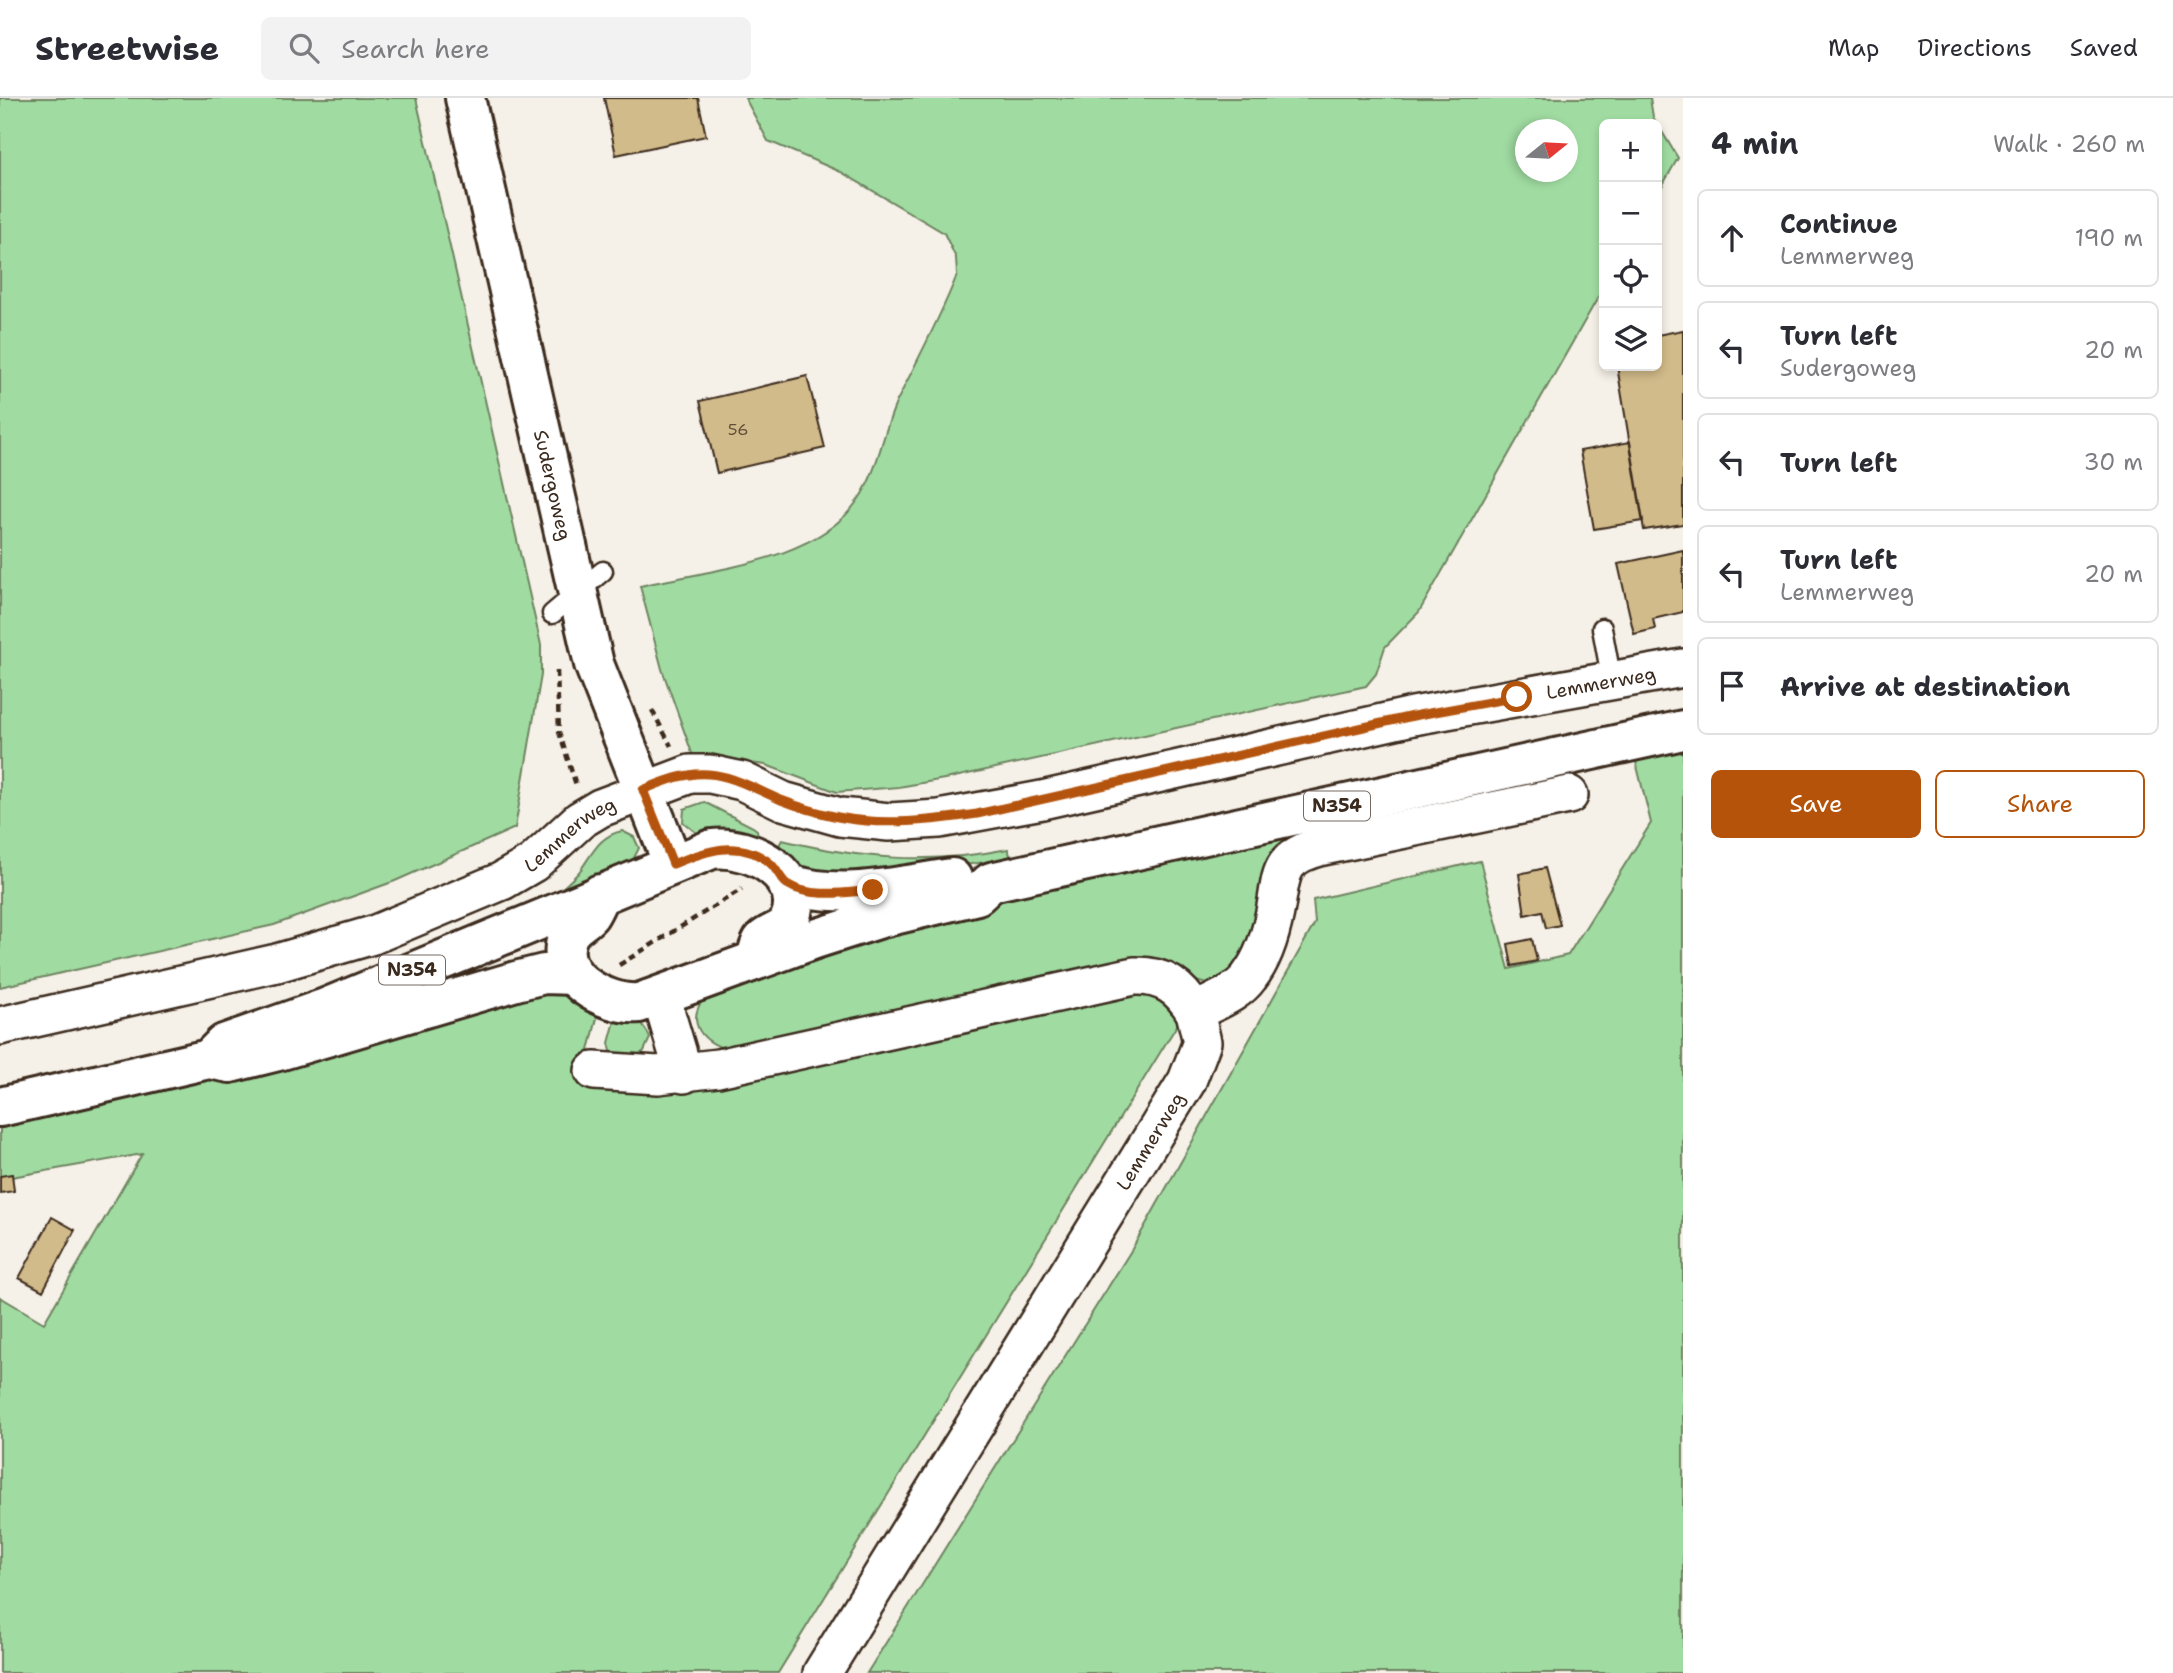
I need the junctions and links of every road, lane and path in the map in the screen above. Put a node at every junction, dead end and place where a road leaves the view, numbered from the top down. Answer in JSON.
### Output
{"nodes":[{"id":1,"x":465,"y":98,"type":"edge"},
{"id":2,"x":1602,"y":628,"type":"dead end"},
{"id":3,"x":1683,"y":668,"type":"edge"},
{"id":4,"x":1612,"y":682,"type":"junction"},
{"id":5,"x":1683,"y":730,"type":"edge"},
{"id":6,"x":643,"y":790,"type":"junction"},
{"id":7,"x":1550,"y":803,"type":"dead end"},
{"id":8,"x":673,"y":864,"type":"junction"},
{"id":9,"x":991,"y":882,"type":"junction"},
{"id":10,"x":786,"y":883,"type":"junction"},
{"id":11,"x":747,"y":885,"type":"dead end"},
{"id":12,"x":600,"y":894,"type":"junction"},
{"id":13,"x":754,"y":960,"type":"junction"},
{"id":14,"x":617,"y":970,"type":"dead end"},
{"id":15,"x":574,"y":975,"type":"junction"},
{"id":16,"x":661,"y":997,"type":"junction"},
{"id":17,"x":1195,"y":1012,"type":"junction"},
{"id":18,"x":0,"y":1026,"type":"edge"},
{"id":19,"x":209,"y":1059,"type":"junction"},
{"id":20,"x":594,"y":1071,"type":"dead end"},
{"id":21,"x":684,"y":1074,"type":"junction"},
{"id":22,"x":0,"y":1107,"type":"edge"},
{"id":23,"x":822,"y":1673,"type":"edge"}],
"edges":[{"from":1,"to":6,"type":"main road","name":"Sudergoweg"},
{"from":2,"to":4,"type":"lane"},
{"from":3,"to":4,"type":"street","name":"Lemmerweg"},
{"from":4,"to":6,"type":"street","name":"Lemmerweg"},
{"from":5,"to":9,"type":"main road","number":"N354"},
{"from":6,"to":8,"type":"main road","name":"Sudergoweg"},
{"from":6,"to":18,"type":"street","name":"Lemmerweg"},
{"from":7,"to":17,"type":"street"},
{"from":8,"to":10,"type":"main road","number":"N354"},
{"from":8,"to":12,"type":"main road","number":"N354"},
{"from":9,"to":10,"type":"main road","number":"N354"},
{"from":9,"to":13,"type":"main road","number":"N354"},
{"from":10,"to":13,"type":"main road"},
{"from":11,"to":14,"type":"path"},
{"from":12,"to":15,"type":"main road"},
{"from":12,"to":19,"type":"main road","number":"N354"},
{"from":13,"to":16,"type":"main road","number":"N354"},
{"from":15,"to":16,"type":"main road","number":"N354"},
{"from":15,"to":19,"type":"main road","number":"N354"},
{"from":16,"to":21,"type":"street"},
{"from":17,"to":21,"type":"street"},
{"from":17,"to":23,"type":"street","name":"Lemmerweg"},
{"from":19,"to":22,"type":"main road","number":"N354"},
{"from":20,"to":21,"type":"street"}]}
